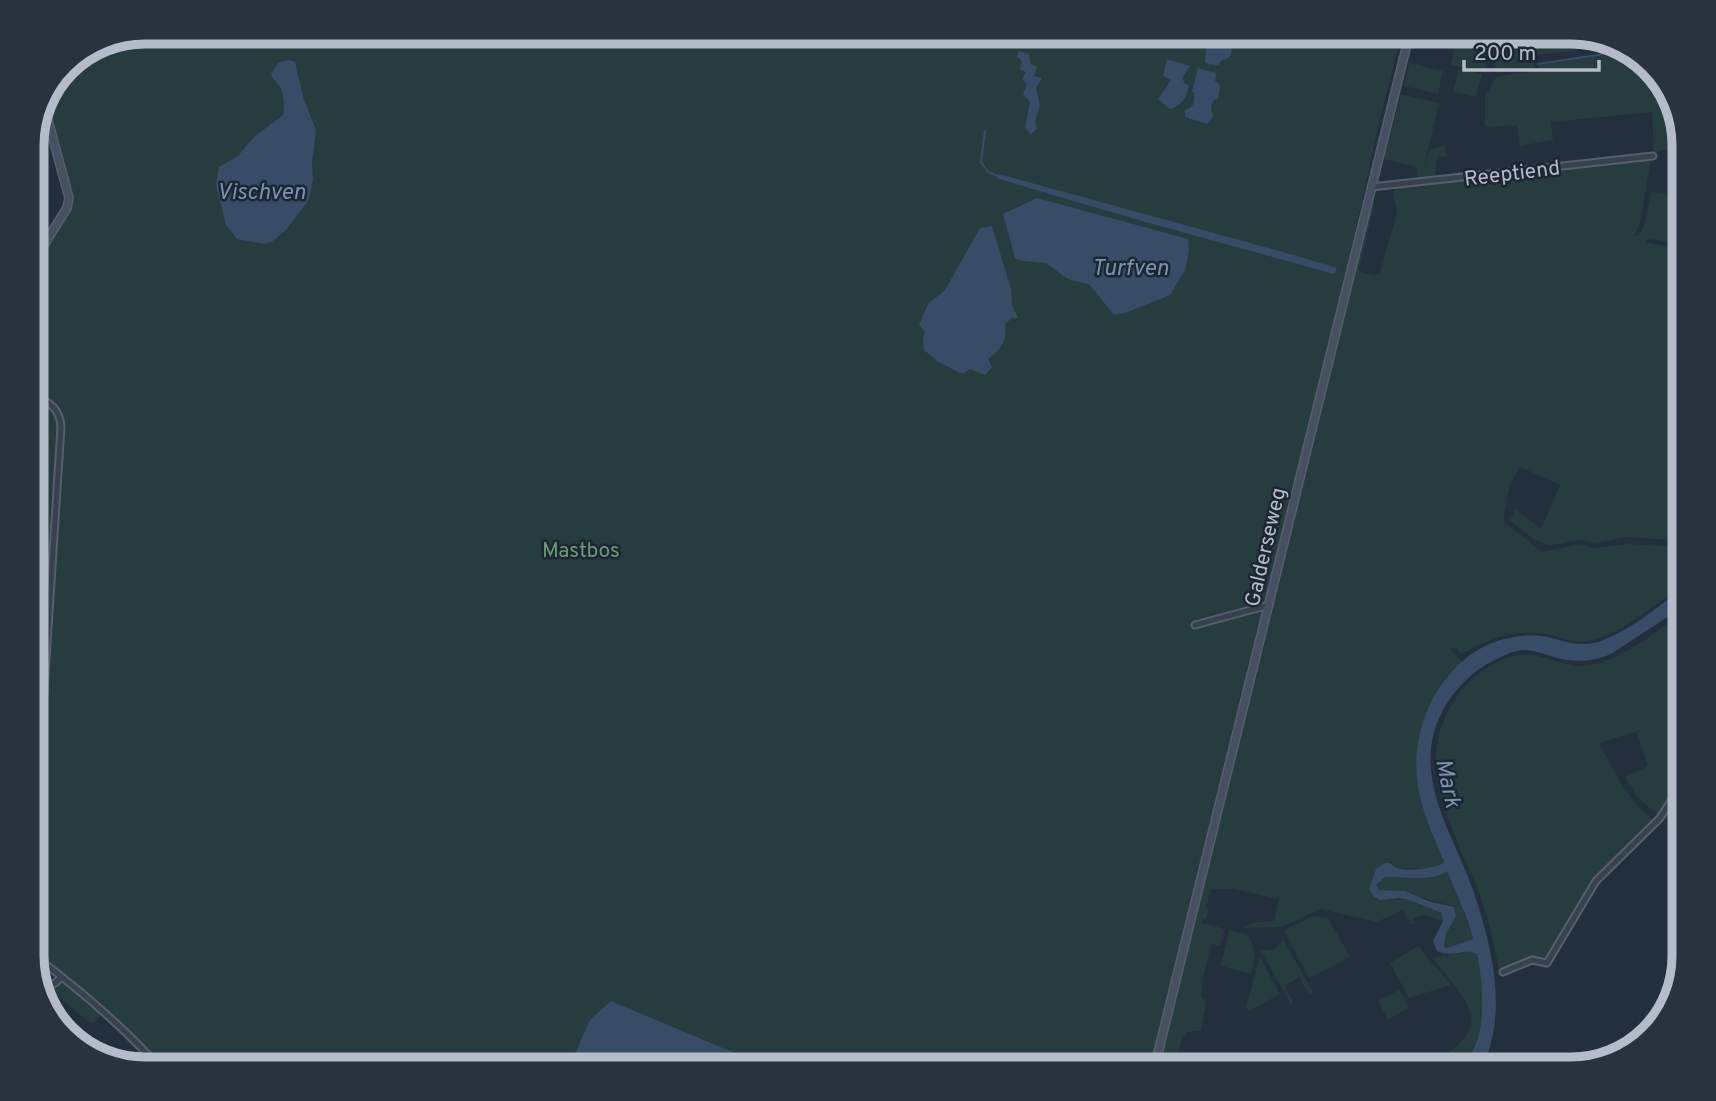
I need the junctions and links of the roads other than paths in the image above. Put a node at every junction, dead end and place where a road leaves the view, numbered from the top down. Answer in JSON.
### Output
{"nodes":[{"id":1,"x":1407,"y":44,"type":"edge"},
{"id":2,"x":48,"y":119,"type":"edge"},
{"id":3,"x":1653,"y":156,"type":"dead end"},
{"id":4,"x":1371,"y":187,"type":"junction"},
{"id":5,"x":44,"y":245,"type":"edge"},
{"id":6,"x":44,"y":401,"type":"edge"},
{"id":7,"x":1270,"y":605,"type":"junction"},
{"id":8,"x":1195,"y":625,"type":"dead end"},
{"id":9,"x":44,"y":700,"type":"edge"},
{"id":10,"x":1672,"y":800,"type":"edge"},
{"id":11,"x":44,"y":963,"type":"edge"},
{"id":12,"x":1503,"y":972,"type":"dead end"},
{"id":13,"x":62,"y":976,"type":"junction"},
{"id":14,"x":48,"y":986,"type":"edge"},
{"id":15,"x":150,"y":1057,"type":"edge"},
{"id":16,"x":1157,"y":1057,"type":"edge"}],
"edges":[{"from":1,"to":4,"type":"street","name":"Galderseweg"},
{"from":2,"to":5,"type":"street"},
{"from":3,"to":4,"type":"street","name":"Reeptiend"},
{"from":4,"to":7,"type":"street","name":"Galderseweg"},
{"from":6,"to":9,"type":"street"},
{"from":7,"to":8,"type":"street"},
{"from":7,"to":16,"type":"street","name":"Galderseweg"},
{"from":10,"to":12,"type":"street"},
{"from":11,"to":13,"type":"street"},
{"from":13,"to":14,"type":"street"},
{"from":13,"to":15,"type":"street"}]}
